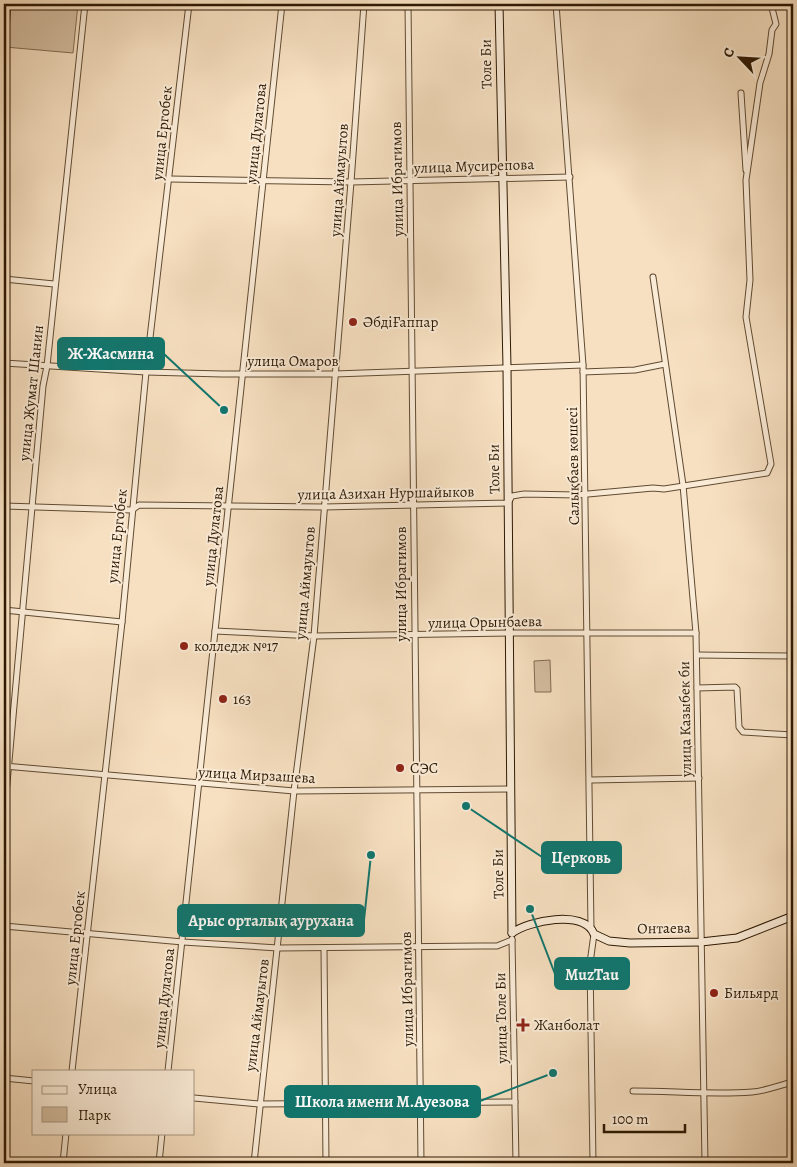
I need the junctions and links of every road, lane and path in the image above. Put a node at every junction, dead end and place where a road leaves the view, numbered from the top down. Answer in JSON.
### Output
{"nodes":[{"id":1,"x":8,"y":4,"type":"edge"},
{"id":2,"x":85,"y":4,"type":"edge"},
{"id":3,"x":189,"y":4,"type":"edge"},
{"id":4,"x":282,"y":4,"type":"edge"},
{"id":5,"x":364,"y":4,"type":"edge"},
{"id":6,"x":408,"y":4,"type":"edge"},
{"id":7,"x":499,"y":4,"type":"edge"},
{"id":8,"x":556,"y":4,"type":"edge"},
{"id":9,"x":771,"y":4,"type":"edge"},
{"id":10,"x":5,"y":44,"type":"edge"},
{"id":11,"x":741,"y":93,"type":"dead end"},
{"id":12,"x":501,"y":177,"type":"junction"},
{"id":13,"x":570,"y":177,"type":"junction"},
{"id":14,"x":170,"y":179,"type":"junction"},
{"id":15,"x":264,"y":180,"type":"junction"},
{"id":16,"x":409,"y":180,"type":"junction"},
{"id":17,"x":746,"y":180,"type":"junction"},
{"id":18,"x":352,"y":182,"type":"junction"},
{"id":19,"x":653,"y":277,"type":"dead end"},
{"id":20,"x":4,"y":279,"type":"edge"},
{"id":21,"x":54,"y":284,"type":"junction"},
{"id":22,"x":4,"y":363,"type":"edge"},
{"id":23,"x":665,"y":364,"type":"junction"},
{"id":24,"x":583,"y":365,"type":"junction"},
{"id":25,"x":47,"y":366,"type":"junction"},
{"id":26,"x":507,"y":367,"type":"junction"},
{"id":27,"x":412,"y":371,"type":"junction"},
{"id":28,"x":146,"y":372,"type":"junction"},
{"id":29,"x":583,"y":372,"type":"junction"},
{"id":30,"x":241,"y":373,"type":"junction"},
{"id":31,"x":335,"y":374,"type":"junction"},
{"id":32,"x":683,"y":485,"type":"junction"},
{"id":33,"x":586,"y":493,"type":"junction"},
{"id":34,"x":508,"y":503,"type":"junction"},
{"id":35,"x":413,"y":505,"type":"junction"},
{"id":36,"x":4,"y":506,"type":"edge"},
{"id":37,"x":32,"y":506,"type":"junction"},
{"id":38,"x":230,"y":507,"type":"junction"},
{"id":39,"x":324,"y":507,"type":"junction"},
{"id":40,"x":132,"y":510,"type":"junction"},
{"id":41,"x":4,"y":610,"type":"edge"},
{"id":42,"x":23,"y":612,"type":"junction"},
{"id":43,"x":122,"y":622,"type":"junction"},
{"id":44,"x":215,"y":631,"type":"junction"},
{"id":45,"x":510,"y":633,"type":"junction"},
{"id":46,"x":696,"y":633,"type":"junction"},
{"id":47,"x":587,"y":634,"type":"junction"},
{"id":48,"x":314,"y":636,"type":"junction"},
{"id":49,"x":414,"y":636,"type":"junction"},
{"id":50,"x":697,"y":655,"type":"junction"},
{"id":51,"x":793,"y":656,"type":"edge"},
{"id":52,"x":697,"y":688,"type":"junction"},
{"id":53,"x":793,"y":735,"type":"edge"},
{"id":54,"x":6,"y":766,"type":"edge"},
{"id":55,"x":105,"y":774,"type":"junction"},
{"id":56,"x":699,"y":778,"type":"junction"},
{"id":57,"x":591,"y":780,"type":"junction"},
{"id":58,"x":199,"y":784,"type":"junction"},
{"id":59,"x":510,"y":789,"type":"junction"},
{"id":60,"x":294,"y":791,"type":"junction"},
{"id":61,"x":417,"y":791,"type":"junction"},
{"id":62,"x":4,"y":816,"type":"edge"},
{"id":63,"x":793,"y":916,"type":"edge"},
{"id":64,"x":4,"y":926,"type":"edge"},
{"id":65,"x":592,"y":931,"type":"junction"},
{"id":66,"x":88,"y":933,"type":"junction"},
{"id":67,"x":512,"y":936,"type":"junction"},
{"id":68,"x":183,"y":942,"type":"junction"},
{"id":69,"x":701,"y":942,"type":"junction"},
{"id":70,"x":419,"y":947,"type":"junction"},
{"id":71,"x":278,"y":948,"type":"junction"},
{"id":72,"x":324,"y":948,"type":"junction"},
{"id":73,"x":72,"y":1070,"type":"edge"},
{"id":74,"x":168,"y":1070,"type":"edge"},
{"id":75,"x":4,"y":1078,"type":"edge"},
{"id":76,"x":32,"y":1081,"type":"edge"},
{"id":77,"x":793,"y":1082,"type":"edge"},
{"id":78,"x":634,"y":1091,"type":"dead end"},
{"id":79,"x":703,"y":1092,"type":"junction"},
{"id":80,"x":195,"y":1098,"type":"edge"},
{"id":81,"x":420,"y":1102,"type":"junction"},
{"id":82,"x":515,"y":1102,"type":"junction"},
{"id":83,"x":325,"y":1103,"type":"junction"},
{"id":84,"x":259,"y":1104,"type":"junction"},
{"id":85,"x":66,"y":1134,"type":"edge"},
{"id":86,"x":162,"y":1134,"type":"edge"},
{"id":87,"x":63,"y":1163,"type":"edge"},
{"id":88,"x":159,"y":1163,"type":"edge"},
{"id":89,"x":254,"y":1163,"type":"edge"},
{"id":90,"x":326,"y":1163,"type":"edge"},
{"id":91,"x":421,"y":1163,"type":"edge"},
{"id":92,"x":516,"y":1163,"type":"edge"},
{"id":93,"x":593,"y":1163,"type":"edge"},
{"id":94,"x":705,"y":1163,"type":"edge"}],
"edges":[{"from":1,"to":10,"type":"street"},
{"from":2,"to":21,"type":"street","name":"улица Жумат Шанин"},
{"from":3,"to":14,"type":"street","name":"улица Ергобек"},
{"from":4,"to":15,"type":"street","name":"улица Дулатова"},
{"from":5,"to":18,"type":"street","name":"улица Аймауытов"},
{"from":6,"to":16,"type":"street","name":"улица Ибрагимов"},
{"from":7,"to":12,"type":"main road","name":"Толе Би"},
{"from":8,"to":13,"type":"street","name":"Салықбаев көшесі"},
{"from":9,"to":17,"type":"street","name":"улица Азихан Нуршайыков"},
{"from":11,"to":17,"type":"street"},
{"from":12,"to":13,"type":"street","name":"улица Мусирепова"},
{"from":12,"to":16,"type":"street","name":"улица Мусирепова"},
{"from":12,"to":26,"type":"main road","name":"Толе Би"},
{"from":13,"to":24,"type":"street","name":"Салықбаев көшесі"},
{"from":14,"to":15,"type":"street","name":"улица Мусирепова"},
{"from":14,"to":28,"type":"street","name":"улица Ергобек"},
{"from":15,"to":18,"type":"street","name":"улица Мусирепова"},
{"from":15,"to":30,"type":"street","name":"улица Дулатова"},
{"from":16,"to":18,"type":"street","name":"улица Мусирепова"},
{"from":16,"to":27,"type":"street","name":"улица Ибрагимов"},
{"from":17,"to":32,"type":"street","name":"улица Азихан Нуршайыков"},
{"from":18,"to":31,"type":"street","name":"улица Аймауытов"},
{"from":19,"to":23,"type":"street","name":"улица Казыбек би"},
{"from":20,"to":21,"type":"street"},
{"from":21,"to":25,"type":"street","name":"улица Жумат Шанин"},
{"from":22,"to":25,"type":"street","name":"улица Омаров"},
{"from":23,"to":29,"type":"street"},
{"from":23,"to":32,"type":"street","name":"улица Казыбек би"},
{"from":24,"to":26,"type":"street","name":"улица Омаров"},
{"from":24,"to":29,"type":"street","name":"Салықбаев көшесі"},
{"from":25,"to":28,"type":"street","name":"улица Омаров"},
{"from":25,"to":37,"type":"street","name":"улица Жумат Шанин"},
{"from":26,"to":27,"type":"street","name":"улица Омаров"},
{"from":26,"to":34,"type":"main road","name":"Толе Би"},
{"from":27,"to":31,"type":"street","name":"улица Омаров"},
{"from":27,"to":35,"type":"street","name":"улица Ибрагимов"},
{"from":28,"to":30,"type":"street","name":"улица Омаров"},
{"from":28,"to":40,"type":"street","name":"улица Ергобек"},
{"from":29,"to":33,"type":"street","name":"Салықбаев көшесі"},
{"from":30,"to":31,"type":"street","name":"улица Омаров"},
{"from":30,"to":38,"type":"street","name":"улица Дулатова"},
{"from":31,"to":39,"type":"street","name":"улица Аймауытов"},
{"from":32,"to":33,"type":"street","name":"улица Азихан Нуршайыков"},
{"from":32,"to":46,"type":"street","name":"улица Казыбек би"},
{"from":33,"to":34,"type":"street","name":"улица Азихан Нуршайыков"},
{"from":33,"to":47,"type":"street","name":"Салықбаев көшесі"},
{"from":34,"to":35,"type":"street","name":"улица Азихан Нуршайыков"},
{"from":34,"to":45,"type":"main road","name":"Толе Би"},
{"from":35,"to":39,"type":"street","name":"улица Азихан Нуршайыков"},
{"from":35,"to":49,"type":"street","name":"улица Ибрагимов"},
{"from":36,"to":37,"type":"street","name":"улица Азихан Нуршайыков"},
{"from":37,"to":40,"type":"street","name":"улица Азихан Нуршайыков"},
{"from":37,"to":42,"type":"street","name":"улица Жумат Шанин"},
{"from":38,"to":39,"type":"street","name":"улица Азихан Нуршайыков"},
{"from":38,"to":40,"type":"street","name":"улица Азихан Нуршайыков"},
{"from":38,"to":44,"type":"street","name":"улица Дулатова"},
{"from":39,"to":48,"type":"street","name":"улица Аймауытов"},
{"from":40,"to":43,"type":"street","name":"улица Ергобек"},
{"from":41,"to":42,"type":"street"},
{"from":42,"to":43,"type":"street"},
{"from":42,"to":54,"type":"street","name":"улица Жумат Шанин"},
{"from":43,"to":55,"type":"street","name":"улица Ергобек"},
{"from":44,"to":48,"type":"street","name":"улица Орынбаева"},
{"from":44,"to":58,"type":"street","name":"улица Дулатова"},
{"from":45,"to":47,"type":"street","name":"улица Орынбаева"},
{"from":45,"to":49,"type":"street","name":"улица Орынбаева"},
{"from":45,"to":59,"type":"main road","name":"Толе Би"},
{"from":46,"to":47,"type":"street","name":"улица Орынбаева"},
{"from":46,"to":50,"type":"street","name":"улица Казыбек би"},
{"from":47,"to":57,"type":"street","name":"Салықбаев көшесі"},
{"from":48,"to":49,"type":"street","name":"улица Орынбаева"},
{"from":48,"to":60,"type":"street","name":"улица Аймауытов"},
{"from":49,"to":61,"type":"street","name":"улица Ибрагимов"},
{"from":50,"to":51,"type":"street"},
{"from":50,"to":52,"type":"street","name":"улица Казыбек би"},
{"from":52,"to":53,"type":"street"},
{"from":52,"to":56,"type":"street","name":"улица Казыбек би"},
{"from":54,"to":55,"type":"street","name":"улица Мирзашева"},
{"from":54,"to":62,"type":"street","name":"улица Жумат Шанин"},
{"from":55,"to":58,"type":"street","name":"улица Мирзашева"},
{"from":55,"to":66,"type":"street","name":"улица Ергобек"},
{"from":56,"to":57,"type":"street"},
{"from":56,"to":69,"type":"street","name":"улица Казыбек би"},
{"from":57,"to":65,"type":"street","name":"Салықбаев көшесі"},
{"from":58,"to":60,"type":"street","name":"улица Мирзашева"},
{"from":58,"to":68,"type":"street","name":"улица Дулатова"},
{"from":59,"to":61,"type":"street","name":"улица Мирзашева"},
{"from":59,"to":67,"type":"main road","name":"Толе Би"},
{"from":60,"to":61,"type":"street","name":"улица Мирзашева"},
{"from":60,"to":71,"type":"street","name":"улица Аймауытов"},
{"from":61,"to":70,"type":"street","name":"улица Ибрагимов"},
{"from":63,"to":69,"type":"main road","name":"Онтаева"},
{"from":64,"to":66,"type":"street"},
{"from":65,"to":67,"type":"main road","name":"Онтаева"},
{"from":65,"to":69,"type":"main road","name":"Онтаева"},
{"from":65,"to":93,"type":"street","name":"Салықбаев көшесі"},
{"from":66,"to":68,"type":"street"},
{"from":66,"to":73,"type":"street","name":"улица Ергобек"},
{"from":67,"to":70,"type":"street"},
{"from":67,"to":82,"type":"street","name":"улица Толе Би"},
{"from":68,"to":71,"type":"street"},
{"from":68,"to":74,"type":"street","name":"улица Дулатова"},
{"from":69,"to":79,"type":"street","name":"улица Казыбек би"},
{"from":70,"to":72,"type":"street"},
{"from":70,"to":81,"type":"street","name":"улица Ибрагимов"},
{"from":71,"to":72,"type":"street"},
{"from":71,"to":84,"type":"street","name":"улица Аймауытов"},
{"from":72,"to":83,"type":"street"},
{"from":75,"to":76,"type":"street"},
{"from":77,"to":79,"type":"street"},
{"from":78,"to":79,"type":"street"},
{"from":79,"to":94,"type":"street","name":"улица Казыбек би"},
{"from":80,"to":84,"type":"street"},
{"from":81,"to":82,"type":"street"},
{"from":81,"to":83,"type":"street"},
{"from":81,"to":91,"type":"street","name":"улица Ибрагимов"},
{"from":82,"to":92,"type":"street","name":"улица Толе Би"},
{"from":83,"to":84,"type":"street"},
{"from":83,"to":90,"type":"street"},
{"from":84,"to":89,"type":"street","name":"улица Аймауытов"},
{"from":85,"to":87,"type":"street"},
{"from":86,"to":88,"type":"street"}]}
